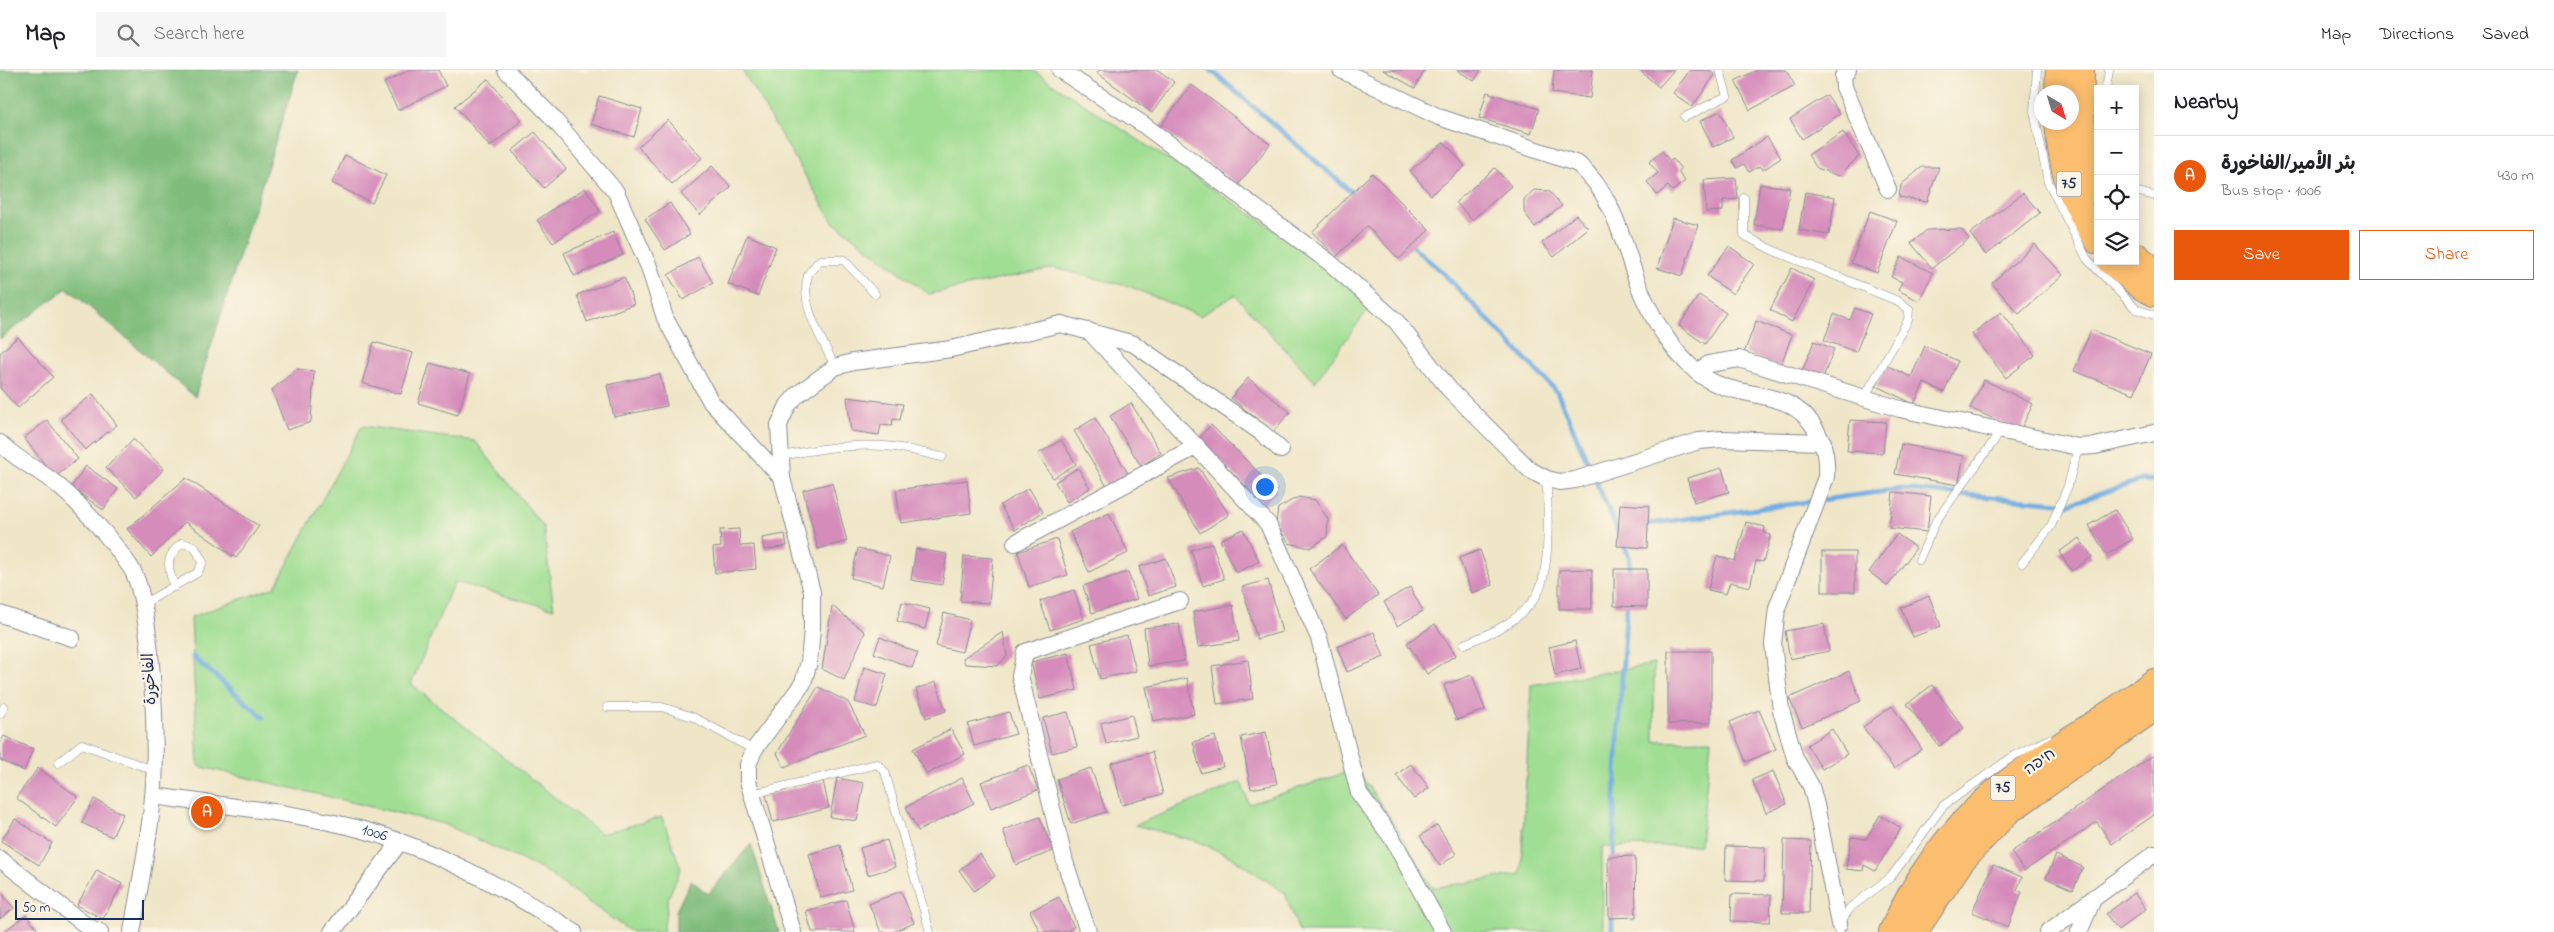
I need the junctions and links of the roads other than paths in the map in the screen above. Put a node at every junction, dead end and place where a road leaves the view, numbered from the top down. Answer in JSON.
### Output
{"nodes":[{"id":1,"x":506,"y":70,"type":"edge"},
{"id":2,"x":1060,"y":70,"type":"edge"},
{"id":3,"x":1341,"y":70,"type":"edge"},
{"id":4,"x":1720,"y":70,"type":"edge"},
{"id":5,"x":1848,"y":70,"type":"edge"},
{"id":6,"x":2037,"y":70,"type":"edge"},
{"id":7,"x":2059,"y":70,"type":"edge"},
{"id":8,"x":2081,"y":70,"type":"edge"},
{"id":9,"x":2109,"y":70,"type":"edge"},
{"id":10,"x":2058,"y":85,"type":"edge"},
{"id":11,"x":2107,"y":85,"type":"edge"},
{"id":12,"x":1685,"y":117,"type":"dead end"},
{"id":13,"x":2059,"y":130,"type":"edge"},
{"id":14,"x":2094,"y":182,"type":"edge"},
{"id":15,"x":1888,"y":189,"type":"dead end"},
{"id":16,"x":2139,"y":192,"type":"edge"},
{"id":17,"x":2154,"y":196,"type":"edge"},
{"id":18,"x":1744,"y":198,"type":"dead end"},
{"id":19,"x":2094,"y":234,"type":"edge"},
{"id":20,"x":2139,"y":258,"type":"edge"},
{"id":21,"x":2115,"y":265,"type":"edge"},
{"id":22,"x":2154,"y":271,"type":"edge"},
{"id":23,"x":875,"y":294,"type":"dead end"},
{"id":24,"x":2154,"y":294,"type":"edge"},
{"id":25,"x":2154,"y":316,"type":"edge"},
{"id":26,"x":1087,"y":330,"type":"junction"},
{"id":27,"x":835,"y":367,"type":"junction"},
{"id":28,"x":1697,"y":372,"type":"junction"},
{"id":29,"x":1864,"y":398,"type":"junction"},
{"id":30,"x":2001,"y":430,"type":"junction"},
{"id":31,"x":2154,"y":432,"type":"edge"},
{"id":32,"x":1823,"y":442,"type":"junction"},
{"id":33,"x":0,"y":443,"type":"edge"},
{"id":34,"x":1197,"y":446,"type":"junction"},
{"id":35,"x":2078,"y":447,"type":"junction"},
{"id":36,"x":1282,"y":450,"type":"dead end"},
{"id":37,"x":942,"y":456,"type":"dead end"},
{"id":38,"x":780,"y":457,"type":"junction"},
{"id":39,"x":0,"y":458,"type":"edge"},
{"id":40,"x":32,"y":468,"type":"junction"},
{"id":41,"x":782,"y":478,"type":"junction"},
{"id":42,"x":1547,"y":479,"type":"junction"},
{"id":43,"x":1015,"y":544,"type":"dead end"},
{"id":44,"x":1919,"y":560,"type":"dead end"},
{"id":45,"x":2022,"y":563,"type":"dead end"},
{"id":46,"x":174,"y":587,"type":"junction"},
{"id":47,"x":1180,"y":601,"type":"dead end"},
{"id":48,"x":143,"y":604,"type":"junction"},
{"id":49,"x":0,"y":614,"type":"edge"},
{"id":50,"x":72,"y":638,"type":"dead end"},
{"id":51,"x":1464,"y":644,"type":"dead end"},
{"id":52,"x":2154,"y":682,"type":"edge"},
{"id":53,"x":2124,"y":706,"type":"junction"},
{"id":54,"x":607,"y":707,"type":"dead end"},
{"id":55,"x":2154,"y":708,"type":"edge"},
{"id":56,"x":754,"y":750,"type":"junction"},
{"id":57,"x":58,"y":764,"type":"dead end"},
{"id":58,"x":153,"y":770,"type":"junction"},
{"id":59,"x":752,"y":794,"type":"junction"},
{"id":60,"x":154,"y":796,"type":"junction"},
{"id":61,"x":399,"y":843,"type":"junction"},
{"id":62,"x":2154,"y":854,"type":"edge"},
{"id":63,"x":0,"y":859,"type":"edge"},
{"id":64,"x":2094,"y":897,"type":"junction"},
{"id":65,"x":1839,"y":928,"type":"edge"},
{"id":66,"x":90,"y":930,"type":"edge"},
{"id":67,"x":568,"y":931,"type":"edge"},
{"id":68,"x":132,"y":932,"type":"edge"},
{"id":69,"x":332,"y":932,"type":"edge"},
{"id":70,"x":793,"y":932,"type":"edge"},
{"id":71,"x":930,"y":932,"type":"edge"},
{"id":72,"x":1088,"y":932,"type":"edge"},
{"id":73,"x":1443,"y":932,"type":"edge"},
{"id":74,"x":1892,"y":932,"type":"edge"},
{"id":75,"x":1914,"y":932,"type":"edge"},
{"id":76,"x":2048,"y":932,"type":"edge"},
{"id":77,"x":2078,"y":932,"type":"edge"}],
"edges":[{"from":1,"to":41,"type":"street"},
{"from":2,"to":42,"type":"street"},
{"from":3,"to":28,"type":"street"},
{"from":4,"to":12,"type":"lane"},
{"from":5,"to":15,"type":"street"},
{"from":6,"to":25,"type":"lane"},
{"from":7,"to":10,"type":"highway"},
{"from":8,"to":14,"type":"highway","number":"75"},
{"from":9,"to":11,"type":"lane"},
{"from":13,"to":19,"type":"highway","number":"75"},
{"from":16,"to":17,"type":"lane"},
{"from":18,"to":29,"type":"lane"},
{"from":20,"to":22,"type":"highway"},
{"from":21,"to":24,"type":"highway"},
{"from":23,"to":27,"type":"lane"},
{"from":26,"to":27,"type":"street"},
{"from":26,"to":34,"type":"street"},
{"from":26,"to":36,"type":"street"},
{"from":27,"to":38,"type":"street"},
{"from":28,"to":29,"type":"street"},
{"from":28,"to":32,"type":"street"},
{"from":29,"to":30,"type":"street"},
{"from":30,"to":35,"type":"street"},
{"from":30,"to":44,"type":"lane"},
{"from":31,"to":35,"type":"street"},
{"from":32,"to":42,"type":"street"},
{"from":32,"to":65,"type":"street"},
{"from":33,"to":40,"type":"street","name":"الفاخورة"},
{"from":34,"to":43,"type":"street"},
{"from":34,"to":73,"type":"street"},
{"from":35,"to":45,"type":"lane"},
{"from":37,"to":38,"type":"lane"},
{"from":38,"to":41,"type":"street"},
{"from":39,"to":40,"type":"street","name":"الفاخورة"},
{"from":40,"to":48,"type":"street","name":"الفاخورة"},
{"from":41,"to":56,"type":"street"},
{"from":42,"to":51,"type":"lane"},
{"from":46,"to":46,"type":"lane"},
{"from":46,"to":48,"type":"lane"},
{"from":47,"to":72,"type":"street"},
{"from":48,"to":58,"type":"street","name":"الفاخورة"},
{"from":49,"to":50,"type":"street"},
{"from":52,"to":53,"type":"highway","name":"חיפה","number":"75"},
{"from":53,"to":65,"type":"lane"},
{"from":53,"to":74,"type":"highway","name":"חיפה","number":"75"},
{"from":54,"to":56,"type":"lane"},
{"from":55,"to":75,"type":"highway","name":"חיפה"},
{"from":56,"to":59,"type":"street"},
{"from":57,"to":58,"type":"lane"},
{"from":58,"to":60,"type":"street","name":"الفاخورة"},
{"from":59,"to":70,"type":"street"},
{"from":59,"to":71,"type":"lane"},
{"from":60,"to":61,"type":"street","name":"1006"},
{"from":60,"to":68,"type":"street","name":"الفاخورة"},
{"from":61,"to":67,"type":"street","name":"1006"},
{"from":61,"to":69,"type":"street"},
{"from":62,"to":64,"type":"street"},
{"from":63,"to":66,"type":"street"},
{"from":64,"to":76,"type":"street"},
{"from":64,"to":77,"type":"street"}]}
